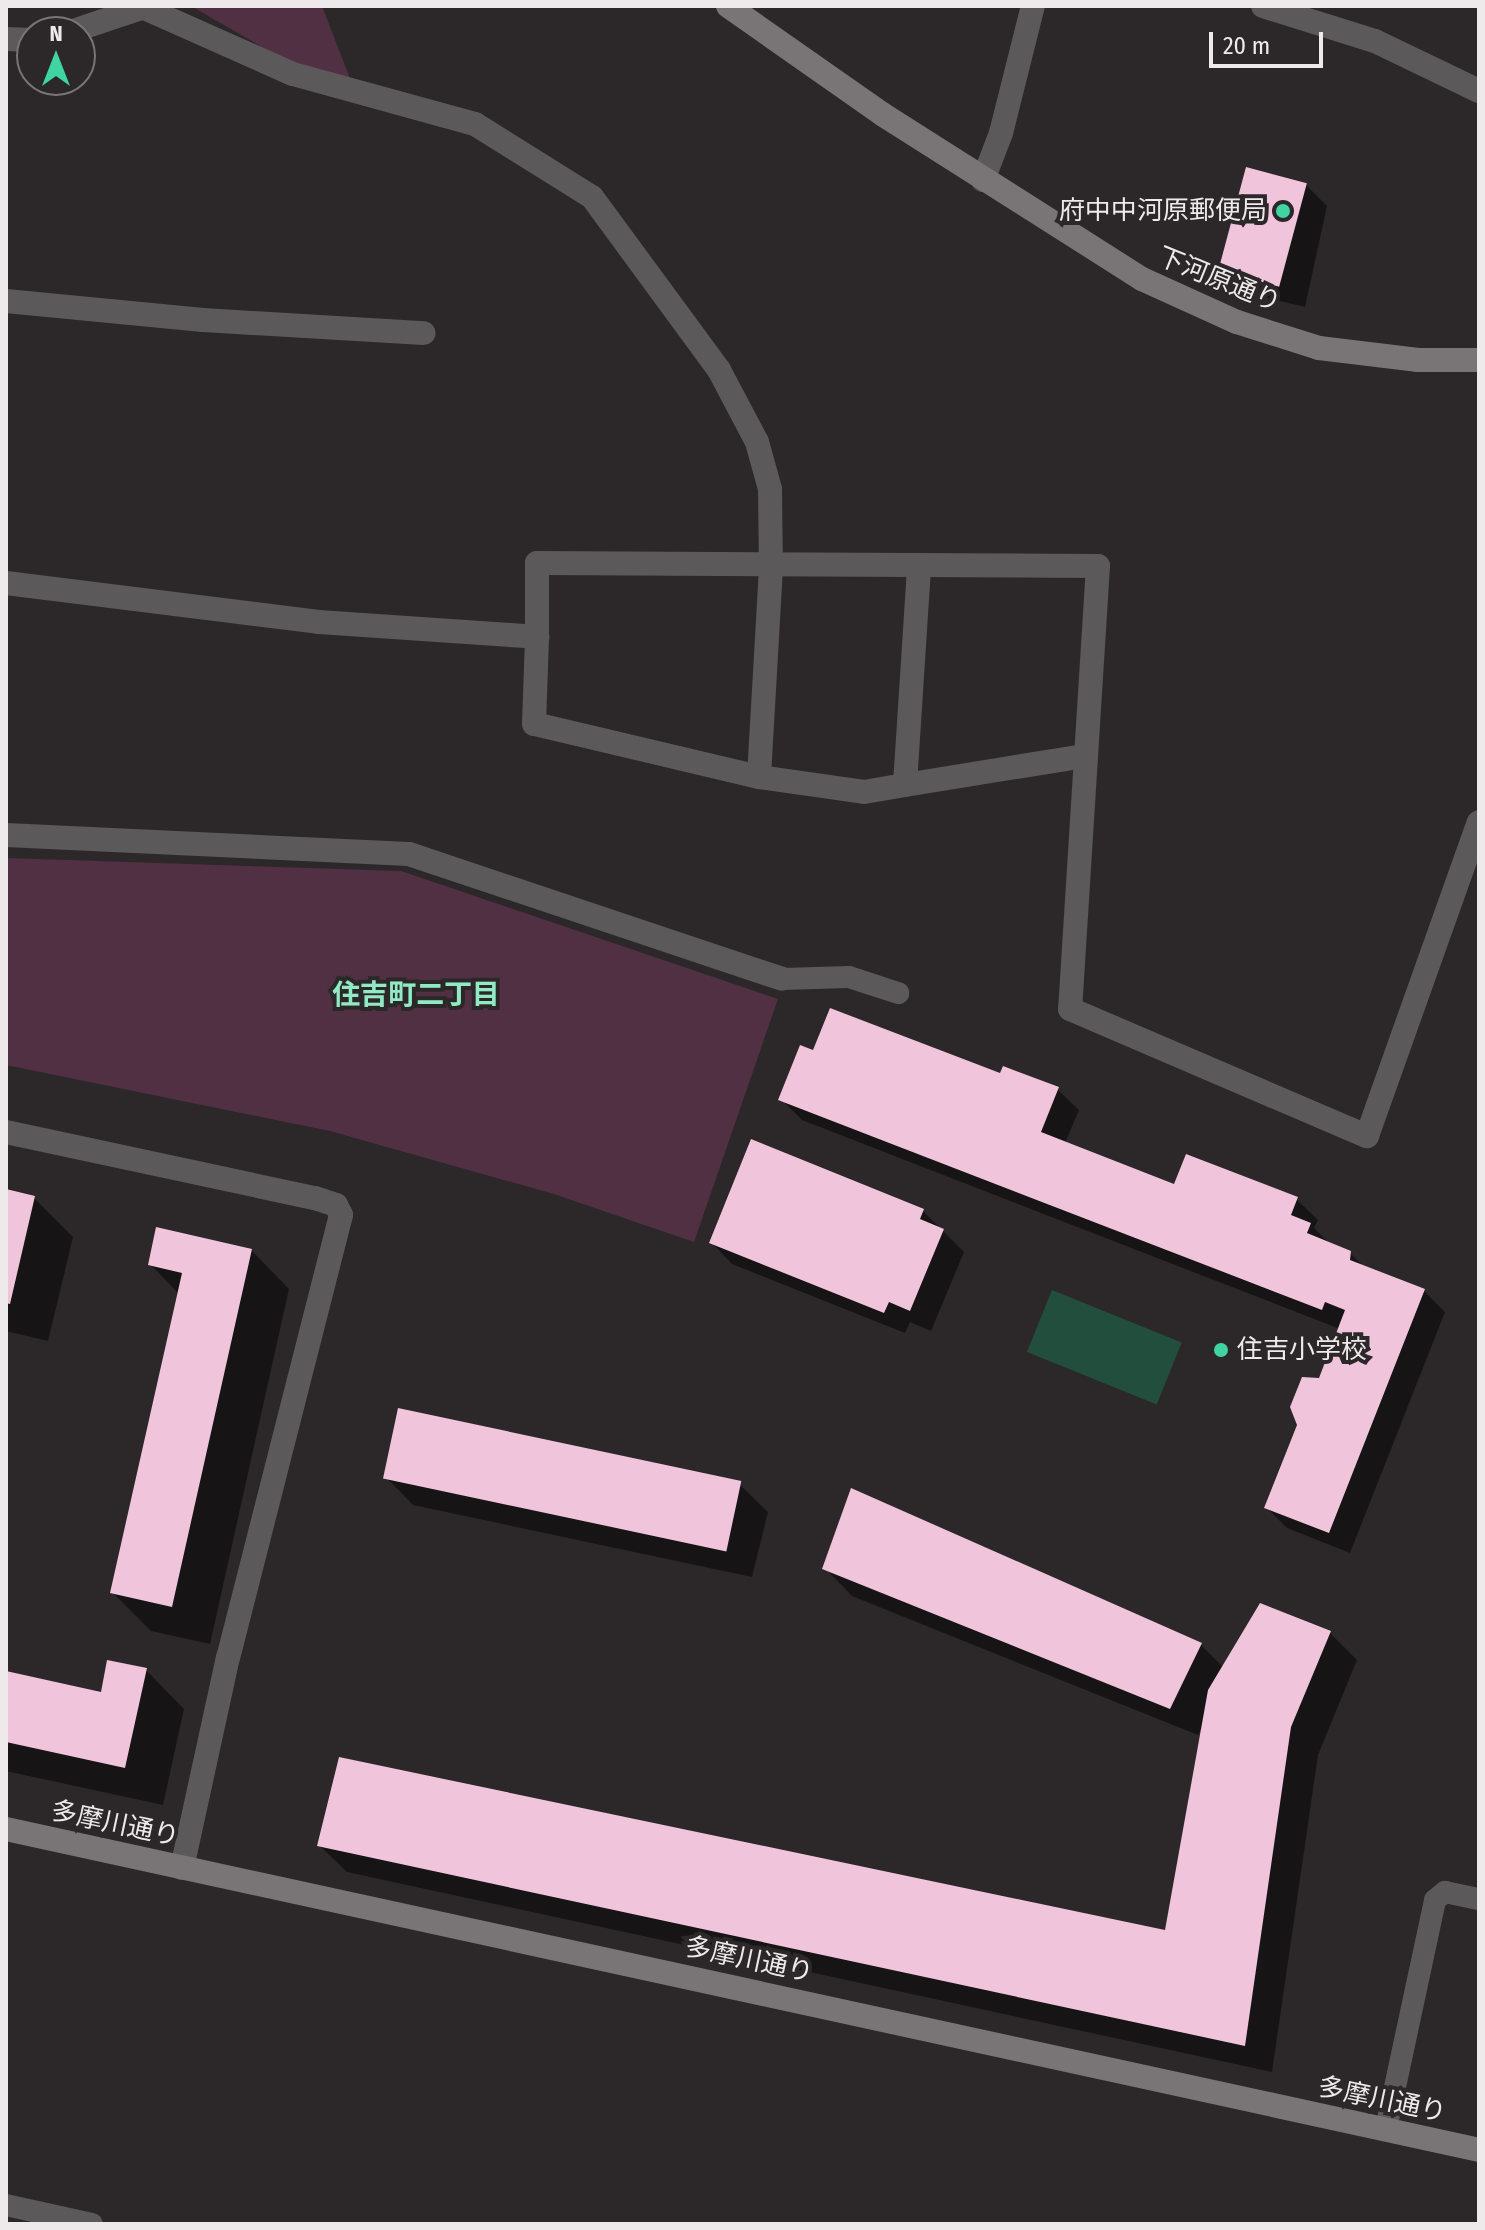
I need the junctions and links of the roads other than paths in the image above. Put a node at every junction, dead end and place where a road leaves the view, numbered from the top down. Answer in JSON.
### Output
{"nodes":[{"id":1,"x":728,"y":6,"type":"edge"},
{"id":2,"x":1033,"y":6,"type":"edge"},
{"id":3,"x":143,"y":7,"type":"edge"},
{"id":4,"x":1270,"y":7,"type":"edge"},
{"id":5,"x":96,"y":23,"type":"edge"},
{"id":6,"x":1479,"y":91,"type":"edge"},
{"id":7,"x":983,"y":180,"type":"junction"},
{"id":8,"x":6,"y":301,"type":"edge"},
{"id":9,"x":424,"y":333,"type":"dead end"},
{"id":10,"x":1479,"y":360,"type":"edge"},
{"id":11,"x":771,"y":568,"type":"junction"},
{"id":12,"x":919,"y":568,"type":"junction"},
{"id":13,"x":6,"y":583,"type":"edge"},
{"id":14,"x":537,"y":637,"type":"junction"},
{"id":15,"x":1084,"y":756,"type":"junction"},
{"id":16,"x":759,"y":777,"type":"junction"},
{"id":17,"x":905,"y":785,"type":"junction"},
{"id":18,"x":1479,"y":822,"type":"edge"},
{"id":19,"x":6,"y":835,"type":"edge"},
{"id":20,"x":782,"y":979,"type":"joint"},
{"id":21,"x":898,"y":993,"type":"dead end"},
{"id":22,"x":6,"y":1132,"type":"edge"},
{"id":23,"x":6,"y":1829,"type":"edge"},
{"id":24,"x":182,"y":1868,"type":"junction"},
{"id":25,"x":1479,"y":1899,"type":"edge"},
{"id":26,"x":1386,"y":2129,"type":"junction"},
{"id":27,"x":1479,"y":2150,"type":"edge"},
{"id":28,"x":6,"y":2205,"type":"edge"},
{"id":29,"x":92,"y":2224,"type":"edge"}],
"edges":[{"from":1,"to":7,"type":"street","name":"下河原通り"},
{"from":2,"to":7,"type":"street"},
{"from":3,"to":5,"type":"street"},
{"from":3,"to":11,"type":"street"},
{"from":4,"to":6,"type":"street"},
{"from":7,"to":10,"type":"street","name":"下河原通り"},
{"from":8,"to":9,"type":"street"},
{"from":11,"to":12,"type":"street"},
{"from":11,"to":14,"type":"street"},
{"from":11,"to":16,"type":"street"},
{"from":12,"to":15,"type":"street"},
{"from":12,"to":17,"type":"street"},
{"from":13,"to":14,"type":"street"},
{"from":14,"to":16,"type":"street"},
{"from":15,"to":17,"type":"street"},
{"from":15,"to":18,"type":"street"},
{"from":16,"to":17,"type":"street"},
{"from":19,"to":20,"type":"street"},
{"from":20,"to":21,"type":"lane"},
{"from":22,"to":24,"type":"street"},
{"from":23,"to":24,"type":"street","name":"多摩川通り"},
{"from":24,"to":26,"type":"street","name":"多摩川通り"},
{"from":25,"to":26,"type":"lane"},
{"from":26,"to":27,"type":"street","name":"多摩川通り"},
{"from":28,"to":29,"type":"lane"}]}
